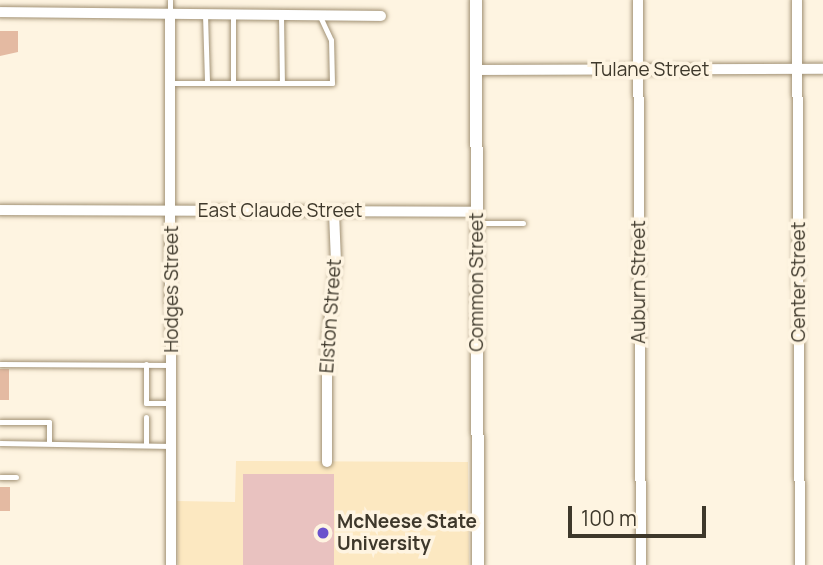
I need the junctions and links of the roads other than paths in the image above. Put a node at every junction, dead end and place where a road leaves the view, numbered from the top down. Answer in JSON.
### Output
{"nodes":[{"id":1,"x":170,"y":0,"type":"edge"},
{"id":2,"x":476,"y":0,"type":"edge"},
{"id":3,"x":638,"y":0,"type":"edge"},
{"id":4,"x":797,"y":0,"type":"edge"},
{"id":5,"x":0,"y":12,"type":"edge"},
{"id":6,"x":170,"y":14,"type":"junction"},
{"id":7,"x":205,"y":15,"type":"junction"},
{"id":8,"x":233,"y":15,"type":"junction"},
{"id":9,"x":281,"y":15,"type":"junction"},
{"id":10,"x":320,"y":16,"type":"junction"},
{"id":11,"x":382,"y":16,"type":"dead end"},
{"id":12,"x":638,"y":69,"type":"junction"},
{"id":13,"x":798,"y":69,"type":"junction"},
{"id":14,"x":823,"y":69,"type":"edge"},
{"id":15,"x":476,"y":71,"type":"junction"},
{"id":16,"x":171,"y":83,"type":"junction"},
{"id":17,"x":207,"y":83,"type":"junction"},
{"id":18,"x":233,"y":83,"type":"junction"},
{"id":19,"x":282,"y":83,"type":"junction"},
{"id":20,"x":0,"y":210,"type":"edge"},
{"id":21,"x":172,"y":211,"type":"junction"},
{"id":22,"x":334,"y":212,"type":"junction"},
{"id":23,"x":477,"y":218,"type":"junction"},
{"id":24,"x":523,"y":223,"type":"dead end"},
{"id":25,"x":0,"y":364,"type":"edge"},
{"id":26,"x":146,"y":365,"type":"junction"},
{"id":27,"x":172,"y":365,"type":"junction"},
{"id":28,"x":172,"y":403,"type":"junction"},
{"id":29,"x":146,"y":417,"type":"dead end"},
{"id":30,"x":0,"y":422,"type":"edge"},
{"id":31,"x":0,"y":443,"type":"edge"},
{"id":32,"x":49,"y":443,"type":"junction"},
{"id":33,"x":146,"y":445,"type":"junction"},
{"id":34,"x":172,"y":446,"type":"junction"},
{"id":35,"x":327,"y":462,"type":"dead end"},
{"id":36,"x":0,"y":477,"type":"edge"},
{"id":37,"x":16,"y":477,"type":"dead end"},
{"id":38,"x":171,"y":565,"type":"edge"},
{"id":39,"x":478,"y":565,"type":"edge"},
{"id":40,"x":641,"y":565,"type":"edge"},
{"id":41,"x":800,"y":565,"type":"edge"}],
"edges":[{"from":1,"to":6,"type":"lane"},
{"from":2,"to":15,"type":"street","name":"Common Street"},
{"from":3,"to":12,"type":"street","name":"Auburn Street"},
{"from":4,"to":13,"type":"street","name":"Center Street"},
{"from":5,"to":6,"type":"street"},
{"from":6,"to":7,"type":"street"},
{"from":6,"to":16,"type":"street","name":"Hodges Street"},
{"from":7,"to":8,"type":"street"},
{"from":7,"to":17,"type":"lane"},
{"from":8,"to":9,"type":"street"},
{"from":8,"to":18,"type":"lane"},
{"from":9,"to":10,"type":"street"},
{"from":9,"to":19,"type":"lane"},
{"from":10,"to":11,"type":"street"},
{"from":10,"to":19,"type":"lane"},
{"from":12,"to":13,"type":"street","name":"Tulane Street"},
{"from":12,"to":15,"type":"street","name":"Tulane Street"},
{"from":12,"to":40,"type":"street","name":"Auburn Street"},
{"from":13,"to":14,"type":"street","name":"Tulane Street"},
{"from":13,"to":41,"type":"street","name":"Center Street"},
{"from":15,"to":23,"type":"street","name":"Common Street"},
{"from":16,"to":17,"type":"lane"},
{"from":16,"to":21,"type":"street","name":"Hodges Street"},
{"from":17,"to":18,"type":"lane"},
{"from":18,"to":19,"type":"lane"},
{"from":20,"to":21,"type":"street","name":"East Claude Street"},
{"from":21,"to":22,"type":"street","name":"East Claude Street"},
{"from":21,"to":27,"type":"street","name":"Hodges Street"},
{"from":22,"to":23,"type":"street","name":"East Claude Street"},
{"from":22,"to":35,"type":"street","name":"Elston Street"},
{"from":23,"to":24,"type":"lane"},
{"from":23,"to":39,"type":"street","name":"Common Street"},
{"from":25,"to":26,"type":"lane"},
{"from":26,"to":27,"type":"lane"},
{"from":26,"to":28,"type":"lane"},
{"from":27,"to":28,"type":"street","name":"Hodges Street"},
{"from":28,"to":34,"type":"street","name":"Hodges Street"},
{"from":29,"to":33,"type":"lane"},
{"from":30,"to":32,"type":"lane"},
{"from":31,"to":32,"type":"lane"},
{"from":32,"to":33,"type":"lane"},
{"from":33,"to":34,"type":"lane"},
{"from":34,"to":38,"type":"street","name":"Hodges Street"},
{"from":36,"to":37,"type":"lane"}]}
